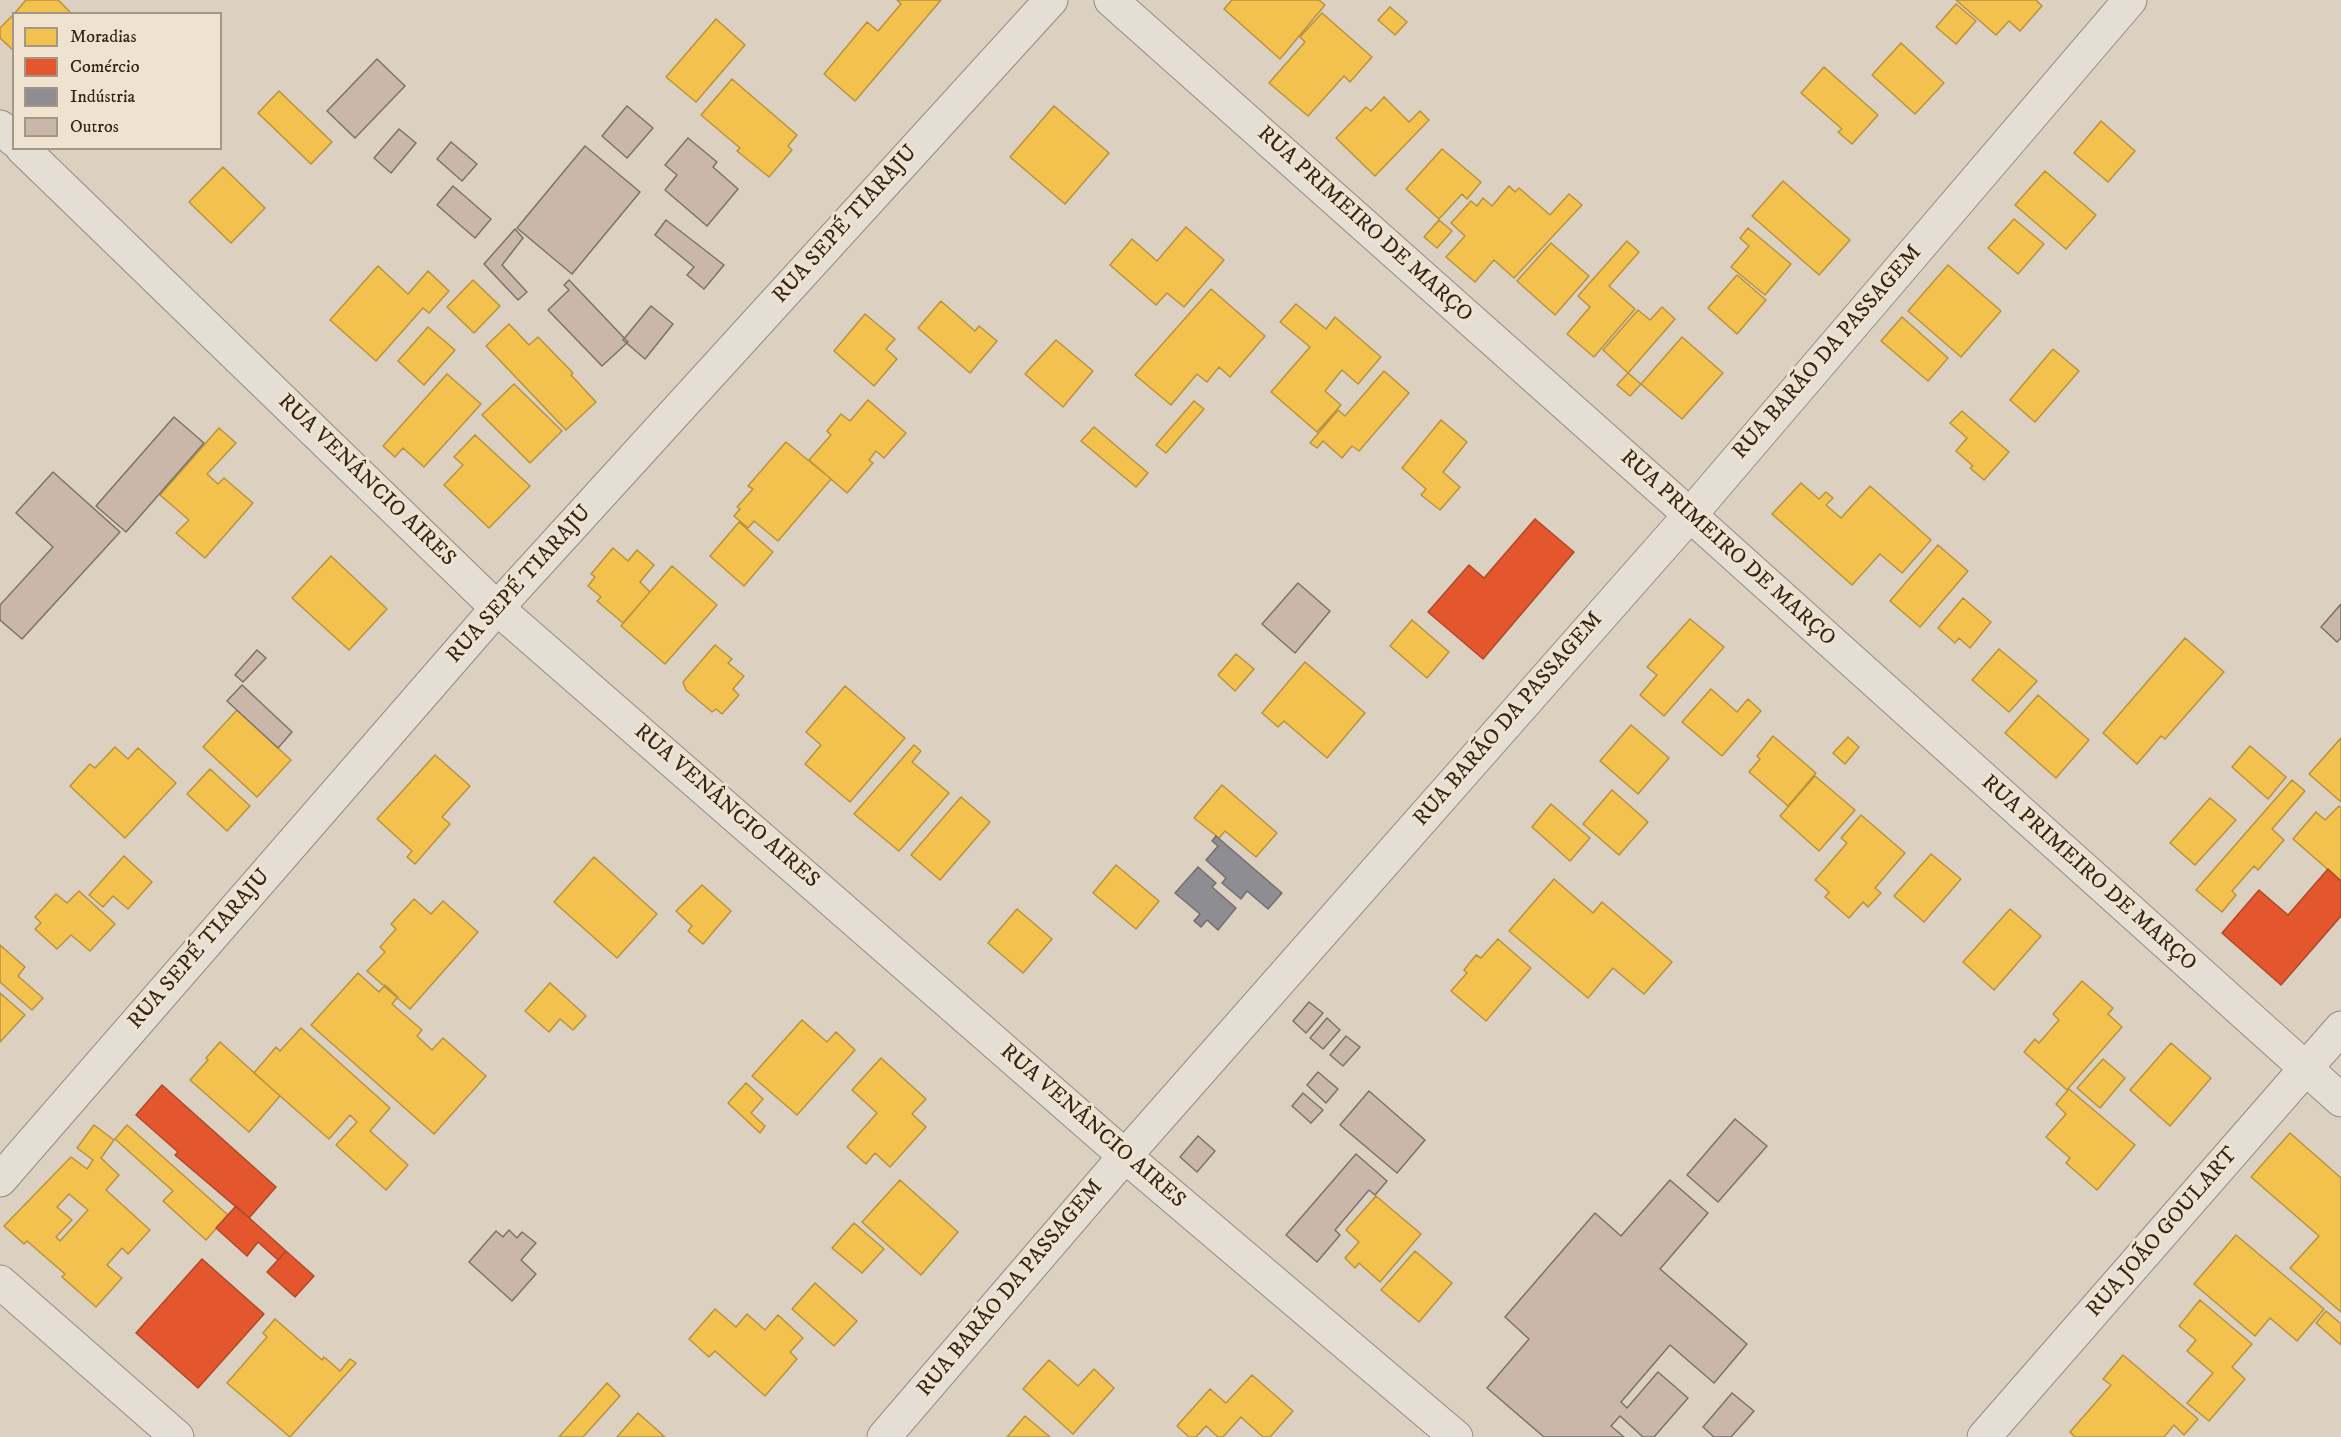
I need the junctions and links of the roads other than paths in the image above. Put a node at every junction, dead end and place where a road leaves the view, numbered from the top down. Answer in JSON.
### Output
{"nodes":[{"id":1,"x":1051,"y":0,"type":"edge"},
{"id":2,"x":1111,"y":0,"type":"edge"},
{"id":3,"x":2130,"y":0,"type":"edge"},
{"id":4,"x":0,"y":127,"type":"edge"},
{"id":5,"x":12,"y":138,"type":"edge"},
{"id":6,"x":24,"y":150,"type":"edge"},
{"id":7,"x":1690,"y":515,"type":"junction"},
{"id":8,"x":497,"y":608,"type":"junction"},
{"id":9,"x":2341,"y":1028,"type":"edge"},
{"id":10,"x":2306,"y":1069,"type":"junction"},
{"id":11,"x":2341,"y":1100,"type":"edge"},
{"id":12,"x":1125,"y":1156,"type":"junction"},
{"id":13,"x":0,"y":1180,"type":"edge"},
{"id":14,"x":0,"y":1282,"type":"edge"},
{"id":15,"x":177,"y":1437,"type":"edge"},
{"id":16,"x":885,"y":1437,"type":"edge"},
{"id":17,"x":1456,"y":1437,"type":"edge"},
{"id":18,"x":1984,"y":1437,"type":"edge"}],
"edges":[{"from":1,"to":8,"type":"street","name":"RUA SEPÉ TIARAJU"},
{"from":2,"to":7,"type":"street","name":"RUA PRIMEIRO DE MARÇO"},
{"from":3,"to":7,"type":"street","name":"RUA BARÃO DA PASSAGEM"},
{"from":4,"to":5,"type":"street"},
{"from":6,"to":8,"type":"street","name":"RUA VENÂNCIO AIRES"},
{"from":7,"to":10,"type":"street","name":"RUA PRIMEIRO DE MARÇO"},
{"from":7,"to":12,"type":"street","name":"RUA BARÃO DA PASSAGEM"},
{"from":8,"to":12,"type":"street","name":"RUA VENÂNCIO AIRES"},
{"from":8,"to":13,"type":"street","name":"RUA SEPÉ TIARAJU"},
{"from":9,"to":10,"type":"street","name":"RUA JOÃO GOULART"},
{"from":10,"to":11,"type":"street","name":"RUA PRIMEIRO DE MARÇO"},
{"from":10,"to":18,"type":"street","name":"RUA JOÃO GOULART"},
{"from":12,"to":16,"type":"street","name":"RUA BARÃO DA PASSAGEM"},
{"from":12,"to":17,"type":"street","name":"RUA VENÂNCIO AIRES"},
{"from":14,"to":15,"type":"street"}]}
